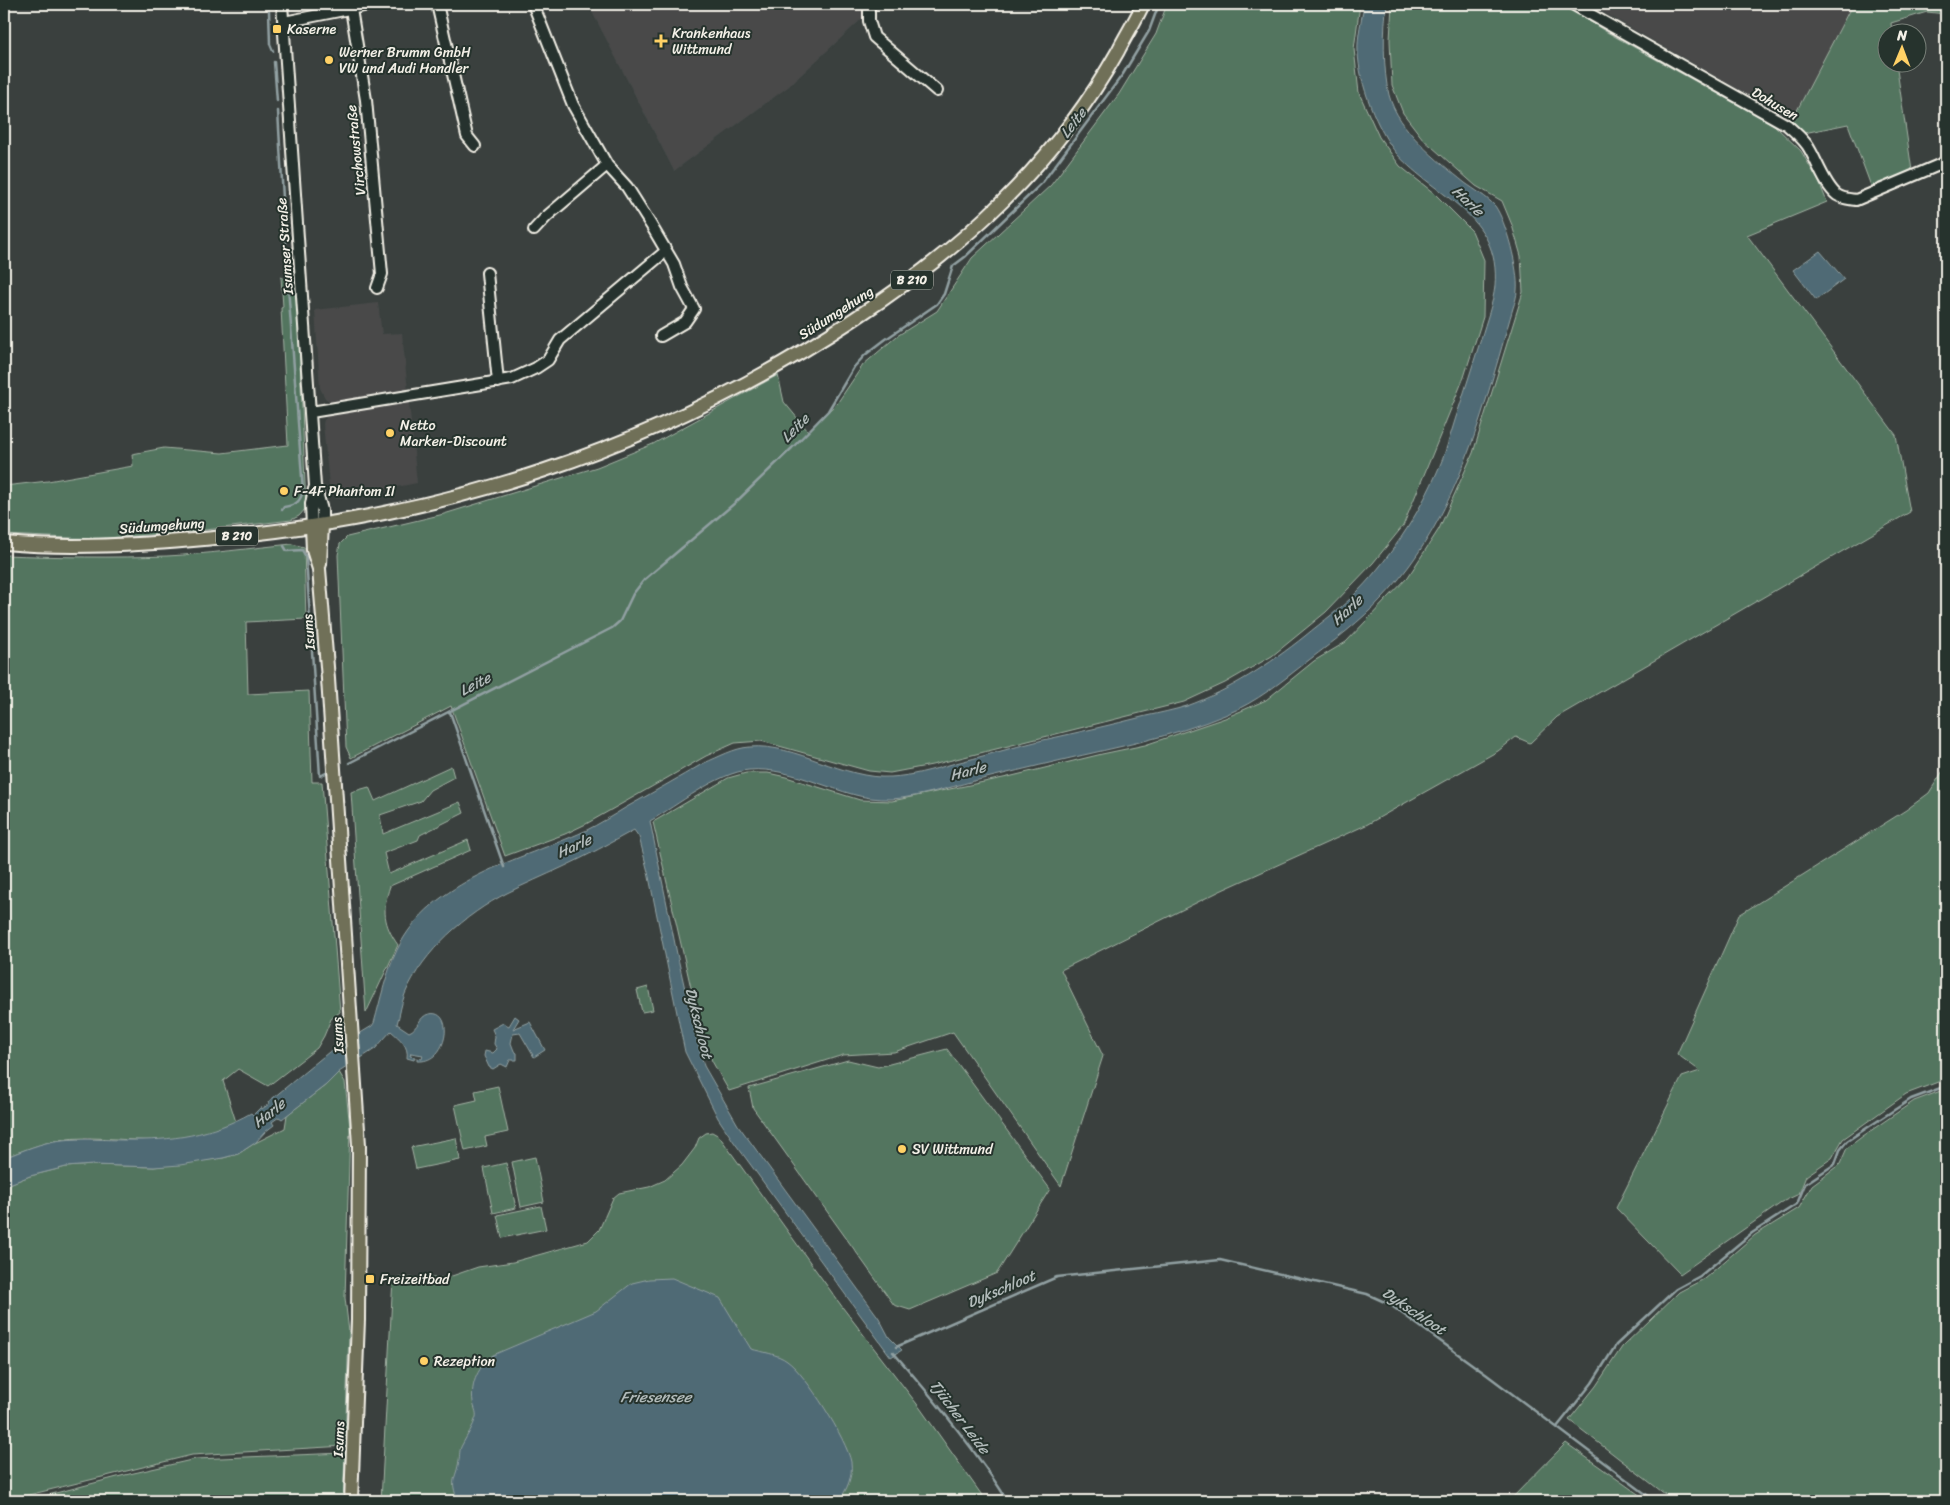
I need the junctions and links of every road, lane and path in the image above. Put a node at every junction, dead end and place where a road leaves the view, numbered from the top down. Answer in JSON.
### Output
{"nodes":[{"id":1,"x":282,"y":4,"type":"edge"},
{"id":2,"x":374,"y":4,"type":"edge"},
{"id":3,"x":437,"y":4,"type":"edge"},
{"id":4,"x":533,"y":4,"type":"edge"},
{"id":5,"x":869,"y":4,"type":"edge"},
{"id":6,"x":1143,"y":4,"type":"edge"},
{"id":7,"x":1572,"y":4,"type":"edge"},
{"id":8,"x":350,"y":10,"type":"junction"},
{"id":9,"x":284,"y":22,"type":"junction"},
{"id":10,"x":937,"y":91,"type":"dead end"},
{"id":11,"x":475,"y":146,"type":"dead end"},
{"id":12,"x":1946,"y":162,"type":"edge"},
{"id":13,"x":607,"y":165,"type":"junction"},
{"id":14,"x":534,"y":230,"type":"dead end"},
{"id":15,"x":666,"y":251,"type":"junction"},
{"id":16,"x":487,"y":273,"type":"dead end"},
{"id":17,"x":377,"y":288,"type":"dead end"},
{"id":18,"x":661,"y":336,"type":"dead end"},
{"id":19,"x":498,"y":382,"type":"junction"},
{"id":20,"x":311,"y":412,"type":"junction"},
{"id":21,"x":317,"y":526,"type":"junction"},
{"id":22,"x":4,"y":543,"type":"edge"},
{"id":23,"x":351,"y":1501,"type":"edge"}],
"edges":[{"from":1,"to":9,"type":"street","name":"Isumser Straße"},
{"from":2,"to":8,"type":"street"},
{"from":3,"to":11,"type":"street"},
{"from":4,"to":13,"type":"street"},
{"from":5,"to":10,"type":"street"},
{"from":6,"to":21,"type":"main road","name":"Südumgehung","number":"B 210"},
{"from":7,"to":12,"type":"street","name":"Dohusen"},
{"from":8,"to":9,"type":"street"},
{"from":8,"to":17,"type":"street","name":"Virchowstraße"},
{"from":9,"to":20,"type":"street","name":"Isumser Straße"},
{"from":13,"to":14,"type":"street"},
{"from":13,"to":15,"type":"street"},
{"from":15,"to":18,"type":"street"},
{"from":15,"to":19,"type":"street"},
{"from":16,"to":19,"type":"street"},
{"from":19,"to":20,"type":"street"},
{"from":20,"to":21,"type":"street","name":"Isumser Straße"},
{"from":21,"to":22,"type":"main road","name":"Südumgehung","number":"B 210"},
{"from":21,"to":23,"type":"main road","name":"Isums"}]}
